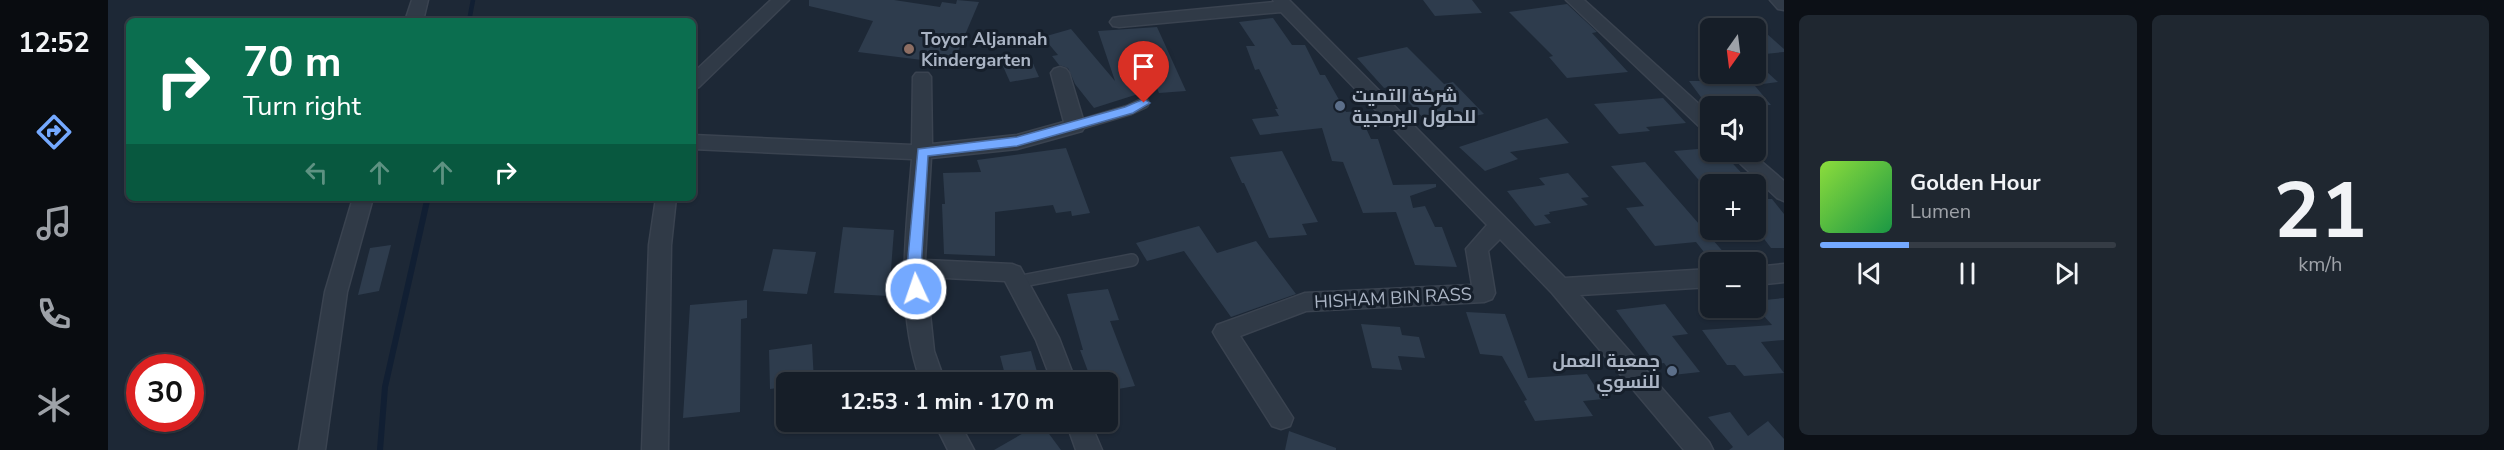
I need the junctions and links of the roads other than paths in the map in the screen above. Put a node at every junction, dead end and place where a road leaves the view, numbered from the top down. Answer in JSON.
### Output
{"nodes":[{"id":1,"x":420,"y":0,"type":"edge"},
{"id":2,"x":781,"y":0,"type":"edge"},
{"id":3,"x":1574,"y":0,"type":"edge"},
{"id":4,"x":1778,"y":0,"type":"edge"},
{"id":5,"x":1283,"y":3,"type":"edge"},
{"id":6,"x":1784,"y":5,"type":"edge"},
{"id":7,"x":415,"y":18,"type":"edge"},
{"id":8,"x":1119,"y":22,"type":"dead end"},
{"id":9,"x":1060,"y":73,"type":"dead end"},
{"id":10,"x":922,"y":77,"type":"dead end"},
{"id":11,"x":696,"y":80,"type":"edge"},
{"id":12,"x":1144,"y":103,"type":"dead end"},
{"id":13,"x":1700,"y":116,"type":"edge"},
{"id":14,"x":1075,"y":126,"type":"junction"},
{"id":15,"x":696,"y":142,"type":"edge"},
{"id":16,"x":922,"y":152,"type":"junction"},
{"id":17,"x":1749,"y":162,"type":"edge"},
{"id":18,"x":1784,"y":194,"type":"edge"},
{"id":19,"x":362,"y":201,"type":"edge"},
{"id":20,"x":666,"y":201,"type":"edge"},
{"id":21,"x":1499,"y":226,"type":"junction"},
{"id":22,"x":1132,"y":260,"type":"dead end"},
{"id":23,"x":914,"y":268,"type":"junction"},
{"id":24,"x":1784,"y":273,"type":"edge"},
{"id":25,"x":1766,"y":275,"type":"edge"},
{"id":26,"x":1700,"y":279,"type":"edge"},
{"id":27,"x":1017,"y":282,"type":"junction"},
{"id":28,"x":1560,"y":287,"type":"junction"},
{"id":29,"x":929,"y":372,"type":"edge"},
{"id":30,"x":1060,"y":372,"type":"edge"},
{"id":31,"x":1281,"y":418,"type":"dead end"},
{"id":32,"x":951,"y":432,"type":"edge"},
{"id":33,"x":1082,"y":432,"type":"edge"},
{"id":34,"x":312,"y":450,"type":"edge"},
{"id":35,"x":654,"y":450,"type":"edge"},
{"id":36,"x":961,"y":450,"type":"edge"},
{"id":37,"x":1089,"y":450,"type":"edge"},
{"id":38,"x":1700,"y":450,"type":"edge"}],
"edges":[{"from":1,"to":7,"type":"street"},
{"from":2,"to":11,"type":"street"},
{"from":3,"to":13,"type":"street"},
{"from":4,"to":6,"type":"street"},
{"from":5,"to":8,"type":"street"},
{"from":5,"to":21,"type":"street"},
{"from":9,"to":14,"type":"street"},
{"from":10,"to":16,"type":"street"},
{"from":12,"to":14,"type":"lane"},
{"from":14,"to":16,"type":"street"},
{"from":15,"to":16,"type":"street"},
{"from":16,"to":23,"type":"street"},
{"from":17,"to":18,"type":"street"},
{"from":19,"to":34,"type":"street"},
{"from":20,"to":35,"type":"street"},
{"from":21,"to":28,"type":"street"},
{"from":21,"to":31,"type":"street","name":"HISHAM BIN RASS"},
{"from":22,"to":27,"type":"lane"},
{"from":23,"to":27,"type":"street"},
{"from":23,"to":29,"type":"street"},
{"from":24,"to":25,"type":"street"},
{"from":26,"to":28,"type":"street"},
{"from":27,"to":30,"type":"street"},
{"from":28,"to":38,"type":"street"},
{"from":32,"to":36,"type":"street"},
{"from":33,"to":37,"type":"street"}]}
